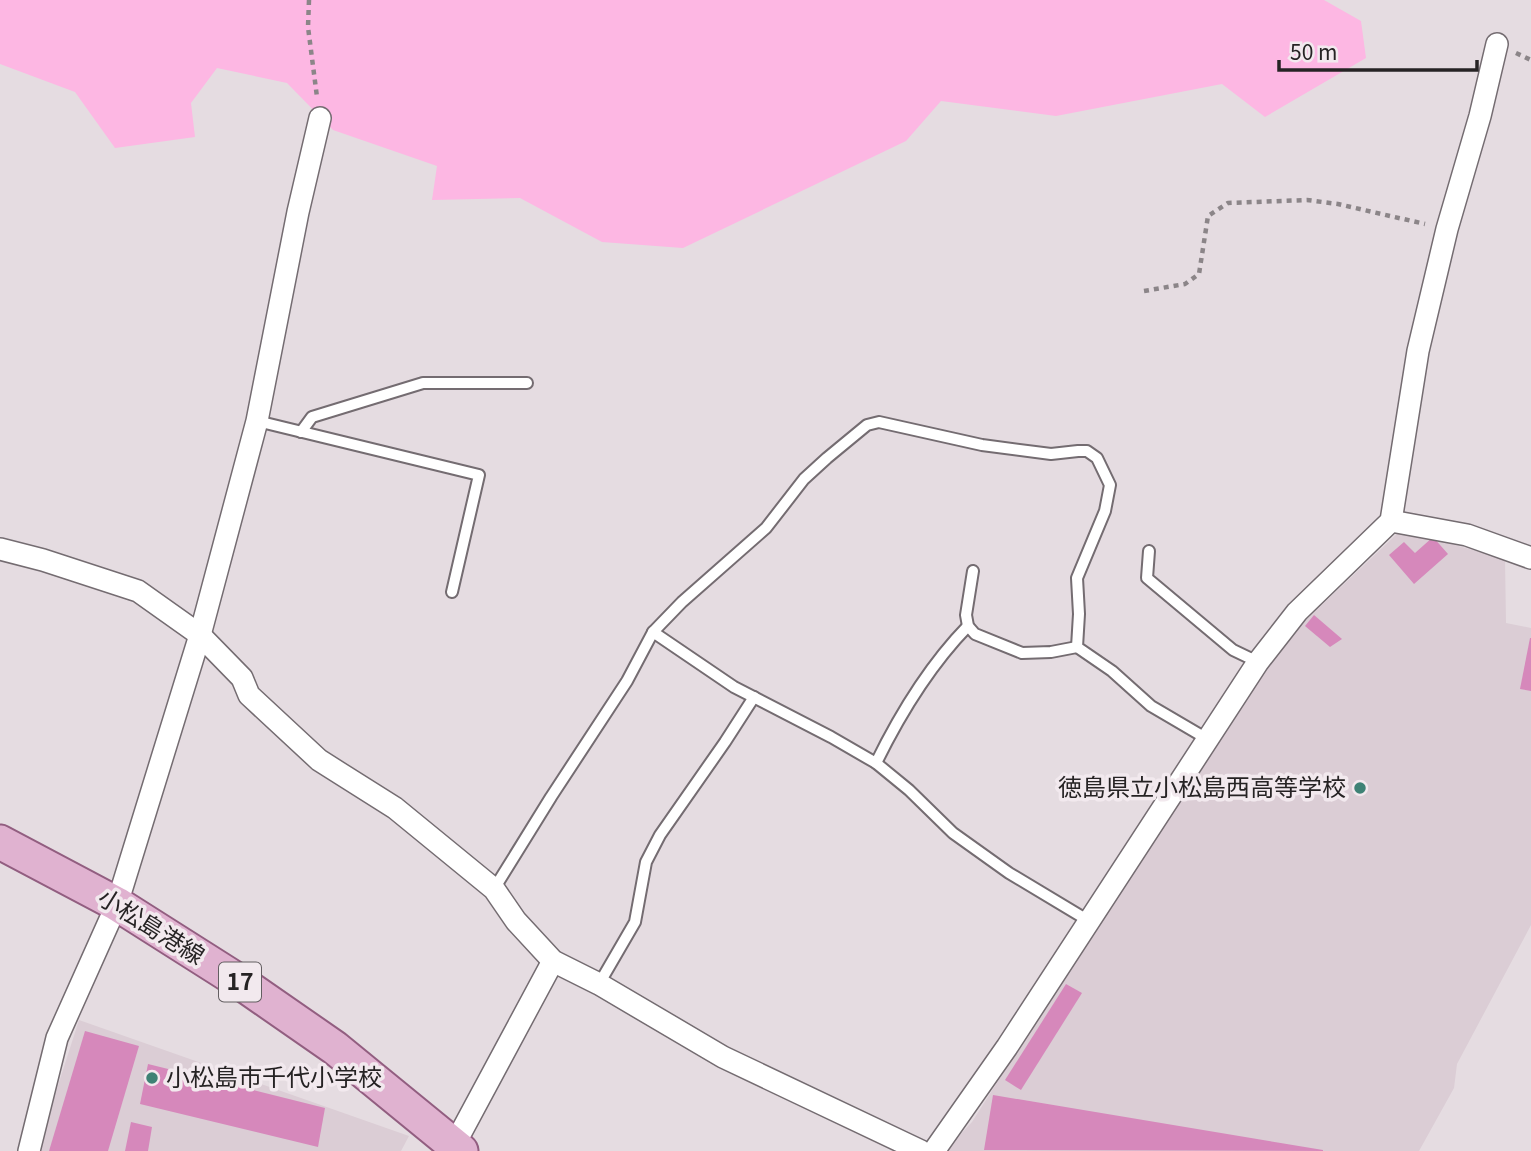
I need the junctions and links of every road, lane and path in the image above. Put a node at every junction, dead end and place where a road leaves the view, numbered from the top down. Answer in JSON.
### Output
{"nodes":[{"id":1,"x":309,"y":0,"type":"edge"},
{"id":2,"x":1497,"y":44,"type":"dead end"},
{"id":3,"x":320,"y":118,"type":"joint"},
{"id":4,"x":1447,"y":229,"type":"junction"},
{"id":5,"x":1144,"y":291,"type":"dead end"},
{"id":6,"x":527,"y":383,"type":"dead end"},
{"id":7,"x":257,"y":421,"type":"junction"},
{"id":8,"x":301,"y":432,"type":"junction"},
{"id":9,"x":1391,"y":521,"type":"junction"},
{"id":10,"x":0,"y":549,"type":"edge"},
{"id":11,"x":1149,"y":551,"type":"dead end"},
{"id":12,"x":1531,"y":558,"type":"edge"},
{"id":13,"x":973,"y":571,"type":"dead end"},
{"id":14,"x":452,"y":592,"type":"dead end"},
{"id":15,"x":968,"y":626,"type":"junction"},
{"id":16,"x":653,"y":632,"type":"junction"},
{"id":17,"x":200,"y":635,"type":"junction"},
{"id":18,"x":1077,"y":647,"type":"junction"},
{"id":19,"x":1258,"y":662,"type":"junction"},
{"id":20,"x":754,"y":697,"type":"junction"},
{"id":21,"x":1209,"y":740,"type":"junction"},
{"id":22,"x":876,"y":763,"type":"junction"},
{"id":23,"x":0,"y":842,"type":"edge"},
{"id":24,"x":494,"y":889,"type":"junction"},
{"id":25,"x":117,"y":904,"type":"junction"},
{"id":26,"x":1089,"y":921,"type":"junction"},
{"id":27,"x":553,"y":961,"type":"junction"},
{"id":28,"x":599,"y":984,"type":"junction"},
{"id":29,"x":456,"y":1149,"type":"edge"},
{"id":30,"x":29,"y":1151,"type":"edge"},
{"id":31,"x":921,"y":1151,"type":"edge"},
{"id":32,"x":934,"y":1151,"type":"edge"}],
"edges":[{"from":1,"to":3,"type":"path"},
{"from":2,"to":4,"type":"street"},
{"from":3,"to":7,"type":"street"},
{"from":4,"to":5,"type":"path"},
{"from":4,"to":9,"type":"street"},
{"from":6,"to":8,"type":"lane"},
{"from":7,"to":8,"type":"lane"},
{"from":7,"to":17,"type":"street"},
{"from":8,"to":14,"type":"lane"},
{"from":9,"to":12,"type":"street"},
{"from":9,"to":19,"type":"street"},
{"from":10,"to":17,"type":"street"},
{"from":11,"to":19,"type":"lane"},
{"from":13,"to":15,"type":"lane"},
{"from":15,"to":18,"type":"lane"},
{"from":15,"to":22,"type":"lane"},
{"from":16,"to":18,"type":"lane"},
{"from":16,"to":20,"type":"lane"},
{"from":16,"to":24,"type":"lane"},
{"from":17,"to":24,"type":"street"},
{"from":17,"to":25,"type":"street"},
{"from":18,"to":21,"type":"lane"},
{"from":19,"to":21,"type":"street"},
{"from":20,"to":22,"type":"lane"},
{"from":20,"to":28,"type":"lane"},
{"from":21,"to":26,"type":"street"},
{"from":22,"to":26,"type":"lane"},
{"from":23,"to":25,"type":"main road","name":"小松島港線","number":"17"},
{"from":24,"to":27,"type":"street"},
{"from":25,"to":29,"type":"main road","name":"小松島港線","number":"17"},
{"from":25,"to":30,"type":"street"},
{"from":26,"to":32,"type":"street"},
{"from":27,"to":28,"type":"street"},
{"from":27,"to":29,"type":"street"},
{"from":28,"to":31,"type":"street"}]}
